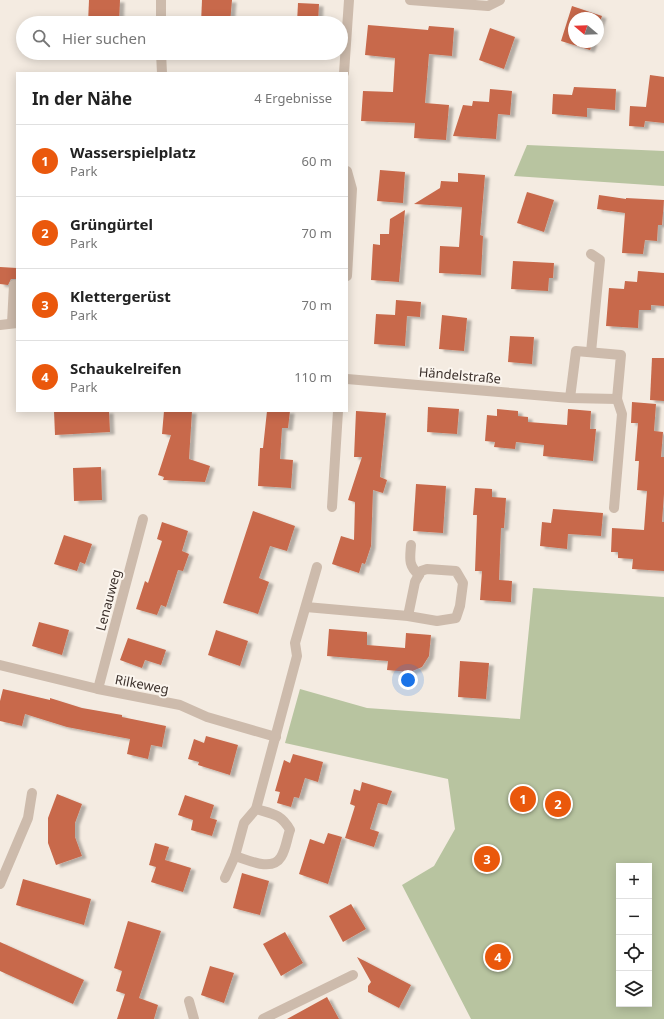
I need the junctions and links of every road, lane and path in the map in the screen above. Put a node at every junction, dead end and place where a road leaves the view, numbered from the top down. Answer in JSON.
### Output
{"nodes":[{"id":1,"x":160,"y":0,"type":"edge"},
{"id":2,"x":349,"y":0,"type":"edge"},
{"id":3,"x":410,"y":0,"type":"edge"},
{"id":4,"x":500,"y":0,"type":"edge"},
{"id":5,"x":161,"y":16,"type":"edge"},
{"id":6,"x":348,"y":16,"type":"edge"},
{"id":7,"x":161,"y":60,"type":"edge"},
{"id":8,"x":345,"y":60,"type":"edge"},
{"id":9,"x":162,"y":72,"type":"edge"},
{"id":10,"x":344,"y":72,"type":"edge"},
{"id":11,"x":348,"y":175,"type":"edge"},
{"id":12,"x":591,"y":254,"type":"dead end"},
{"id":13,"x":348,"y":259,"type":"edge"},
{"id":14,"x":14,"y":285,"type":"dead end"},
{"id":15,"x":14,"y":323,"type":"edge"},
{"id":16,"x":0,"y":325,"type":"edge"},
{"id":17,"x":591,"y":352,"type":"junction"},
{"id":18,"x":348,"y":379,"type":"edge"},
{"id":19,"x":570,"y":398,"type":"junction"},
{"id":20,"x":617,"y":399,"type":"junction"},
{"id":21,"x":338,"y":412,"type":"edge"},
{"id":22,"x":332,"y":507,"type":"dead end"},
{"id":23,"x":614,"y":508,"type":"dead end"},
{"id":24,"x":143,"y":519,"type":"dead end"},
{"id":25,"x":411,"y":545,"type":"dead end"},
{"id":26,"x":317,"y":567,"type":"dead end"},
{"id":27,"x":419,"y":575,"type":"junction"},
{"id":28,"x":306,"y":607,"type":"junction"},
{"id":29,"x":408,"y":616,"type":"junction"},
{"id":30,"x":0,"y":665,"type":"edge"},
{"id":31,"x":98,"y":689,"type":"junction"},
{"id":32,"x":276,"y":737,"type":"junction"},
{"id":33,"x":32,"y":793,"type":"dead end"},
{"id":34,"x":256,"y":809,"type":"junction"},
{"id":35,"x":235,"y":856,"type":"junction"},
{"id":36,"x":225,"y":878,"type":"dead end"},
{"id":37,"x":0,"y":884,"type":"edge"},
{"id":38,"x":353,"y":975,"type":"dead end"},
{"id":39,"x":189,"y":1001,"type":"dead end"},
{"id":40,"x":270,"y":1017,"type":"edge"},
{"id":41,"x":194,"y":1019,"type":"edge"}],
"edges":[{"from":1,"to":5,"type":"street"},
{"from":2,"to":6,"type":"street"},
{"from":3,"to":4,"type":"street"},
{"from":7,"to":9,"type":"street"},
{"from":8,"to":10,"type":"street"},
{"from":11,"to":13,"type":"street"},
{"from":12,"to":17,"type":"street"},
{"from":14,"to":15,"type":"street"},
{"from":15,"to":16,"type":"street"},
{"from":17,"to":19,"type":"street"},
{"from":17,"to":20,"type":"street"},
{"from":18,"to":19,"type":"street","name":"Händelstraße"},
{"from":19,"to":20,"type":"street","name":"Händelstraße"},
{"from":20,"to":23,"type":"street"},
{"from":21,"to":22,"type":"street"},
{"from":24,"to":31,"type":"street","name":"Lenauweg"},
{"from":25,"to":27,"type":"street"},
{"from":26,"to":28,"type":"street"},
{"from":27,"to":29,"type":"street"},
{"from":27,"to":29,"type":"street"},
{"from":28,"to":29,"type":"street"},
{"from":28,"to":32,"type":"street"},
{"from":30,"to":31,"type":"street","name":"Rilkeweg"},
{"from":31,"to":32,"type":"street","name":"Rilkeweg"},
{"from":32,"to":34,"type":"street"},
{"from":33,"to":37,"type":"street"},
{"from":34,"to":35,"type":"street"},
{"from":34,"to":35,"type":"street"},
{"from":35,"to":36,"type":"street"},
{"from":38,"to":40,"type":"street"},
{"from":39,"to":41,"type":"street"}]}
